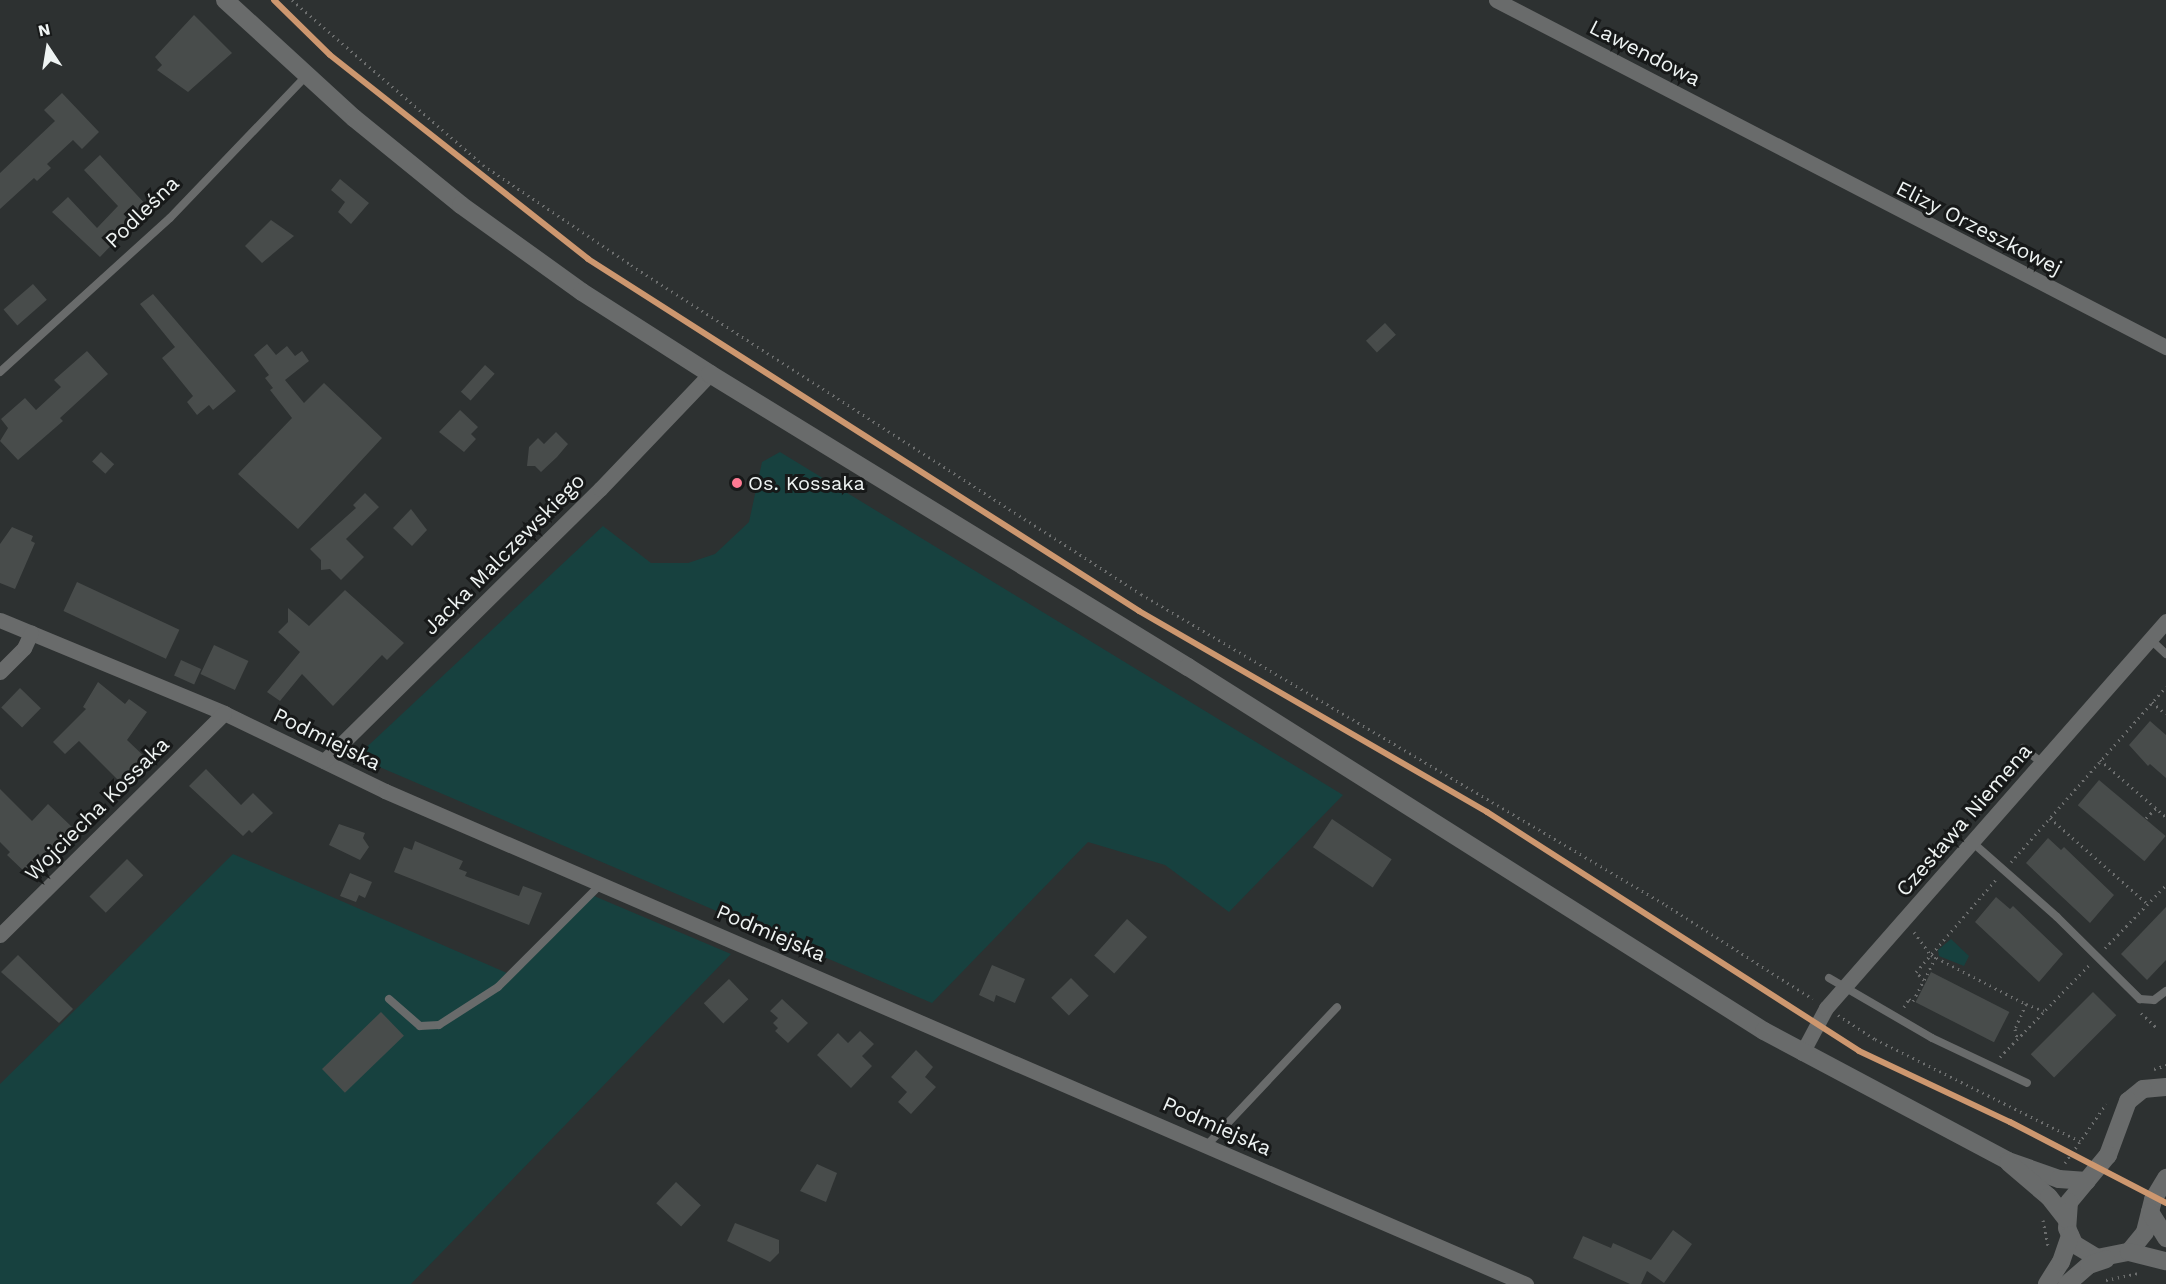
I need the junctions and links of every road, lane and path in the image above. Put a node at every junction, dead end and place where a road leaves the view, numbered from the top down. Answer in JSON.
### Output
{"nodes":[{"id":1,"x":225,"y":0,"type":"edge"},
{"id":2,"x":292,"y":0,"type":"edge"},
{"id":3,"x":1496,"y":0,"type":"edge"},
{"id":4,"x":306,"y":76,"type":"junction"},
{"id":5,"x":1774,"y":143,"type":"joint"},
{"id":6,"x":2166,"y":347,"type":"edge"},
{"id":7,"x":0,"y":372,"type":"edge"},
{"id":8,"x":710,"y":374,"type":"junction"},
{"id":9,"x":0,"y":620,"type":"edge"},
{"id":10,"x":2166,"y":621,"type":"edge"},
{"id":11,"x":31,"y":633,"type":"junction"},
{"id":12,"x":2150,"y":639,"type":"junction"},
{"id":13,"x":2166,"y":654,"type":"edge"},
{"id":14,"x":0,"y":672,"type":"edge"},
{"id":15,"x":2166,"y":687,"type":"edge"},
{"id":16,"x":2152,"y":702,"type":"junction"},
{"id":17,"x":224,"y":712,"type":"junction"},
{"id":18,"x":2166,"y":714,"type":"edge"},
{"id":19,"x":2024,"y":748,"type":"dead end"},
{"id":20,"x":2100,"y":760,"type":"junction"},
{"id":21,"x":324,"y":761,"type":"junction"},
{"id":22,"x":2042,"y":763,"type":"junction"},
{"id":23,"x":2156,"y":808,"type":"junction"},
{"id":24,"x":2166,"y":817,"type":"edge"},
{"id":25,"x":2146,"y":818,"type":"dead end"},
{"id":26,"x":2050,"y":819,"type":"junction"},
{"id":27,"x":1972,"y":842,"type":"junction"},
{"id":28,"x":2004,"y":871,"type":"junction"},
{"id":29,"x":601,"y":884,"type":"junction"},
{"id":30,"x":2166,"y":885,"type":"edge"},
{"id":31,"x":2148,"y":904,"type":"junction"},
{"id":32,"x":1911,"y":930,"type":"dead end"},
{"id":33,"x":0,"y":935,"type":"edge"},
{"id":34,"x":2103,"y":950,"type":"dead end"},
{"id":35,"x":1931,"y":955,"type":"junction"},
{"id":36,"x":1936,"y":957,"type":"junction"},
{"id":37,"x":2090,"y":963,"type":"dead end"},
{"id":38,"x":1829,"y":978,"type":"dead end"},
{"id":39,"x":1924,"y":980,"type":"junction"},
{"id":40,"x":1845,"y":987,"type":"junction"},
{"id":41,"x":2166,"y":991,"type":"edge"},
{"id":42,"x":389,"y":999,"type":"dead end"},
{"id":43,"x":2026,"y":1004,"type":"junction"},
{"id":44,"x":1896,"y":1005,"type":"dead end"},
{"id":45,"x":1337,"y":1007,"type":"dead end"},
{"id":46,"x":1826,"y":1008,"type":"junction"},
{"id":47,"x":1903,"y":1009,"type":"junction"},
{"id":48,"x":2044,"y":1011,"type":"junction"},
{"id":49,"x":1911,"y":1014,"type":"dead end"},
{"id":50,"x":2018,"y":1038,"type":"junction"},
{"id":51,"x":1802,"y":1053,"type":"junction"},
{"id":52,"x":1992,"y":1054,"type":"dead end"},
{"id":53,"x":2000,"y":1056,"type":"junction"},
{"id":54,"x":1995,"y":1068,"type":"junction"},
{"id":55,"x":2027,"y":1083,"type":"dead end"},
{"id":56,"x":2165,"y":1086,"type":"edge"},
{"id":57,"x":2080,"y":1141,"type":"dead end"},
{"id":58,"x":1208,"y":1144,"type":"junction"},
{"id":59,"x":2008,"y":1161,"type":"junction"},
{"id":60,"x":2166,"y":1178,"type":"edge"},
{"id":61,"x":2087,"y":1181,"type":"junction"},
{"id":62,"x":2150,"y":1212,"type":"junction"},
{"id":63,"x":2068,"y":1228,"type":"junction"},
{"id":64,"x":2166,"y":1238,"type":"edge"},
{"id":65,"x":2129,"y":1252,"type":"junction"},
{"id":66,"x":2106,"y":1258,"type":"junction"},
{"id":67,"x":2166,"y":1261,"type":"edge"},
{"id":68,"x":1526,"y":1284,"type":"edge"},
{"id":69,"x":2046,"y":1284,"type":"edge"},
{"id":70,"x":2067,"y":1284,"type":"edge"}],
"edges":[{"from":1,"to":4,"type":"street"},
{"from":2,"to":46,"type":"path"},
{"from":3,"to":5,"type":"street","name":"Lawendowa"},
{"from":4,"to":7,"type":"lane","name":"Podleśna"},
{"from":4,"to":8,"type":"street"},
{"from":5,"to":6,"type":"street","name":"Elizy Orzeszkowej"},
{"from":8,"to":21,"type":"street","name":"Jacka Malczewskiego"},
{"from":8,"to":51,"type":"street"},
{"from":9,"to":11,"type":"street","name":"Podmiejska"},
{"from":10,"to":12,"type":"street","name":"Czesława Niemena"},
{"from":11,"to":14,"type":"street"},
{"from":11,"to":17,"type":"street","name":"Podmiejska"},
{"from":12,"to":13,"type":"lane"},
{"from":12,"to":22,"type":"street","name":"Czesława Niemena"},
{"from":15,"to":16,"type":"path"},
{"from":16,"to":18,"type":"path"},
{"from":16,"to":20,"type":"path"},
{"from":17,"to":21,"type":"street","name":"Podmiejska"},
{"from":17,"to":33,"type":"street","name":"Wojciecha Kossaka"},
{"from":19,"to":22,"type":"lane"},
{"from":20,"to":23,"type":"path"},
{"from":20,"to":26,"type":"path"},
{"from":21,"to":29,"type":"street","name":"Podmiejska"},
{"from":22,"to":27,"type":"street","name":"Czesława Niemena"},
{"from":23,"to":24,"type":"path"},
{"from":23,"to":25,"type":"path"},
{"from":26,"to":28,"type":"path"},
{"from":26,"to":31,"type":"path"},
{"from":27,"to":28,"type":"lane"},
{"from":27,"to":40,"type":"street","name":"Czesława Niemena"},
{"from":28,"to":35,"type":"path"},
{"from":28,"to":41,"type":"lane"},
{"from":29,"to":42,"type":"lane"},
{"from":29,"to":58,"type":"street","name":"Podmiejska"},
{"from":30,"to":31,"type":"path"},
{"from":31,"to":34,"type":"path"},
{"from":32,"to":35,"type":"path"},
{"from":35,"to":36,"type":"path"},
{"from":35,"to":39,"type":"path"},
{"from":36,"to":39,"type":"path"},
{"from":36,"to":43,"type":"path"},
{"from":37,"to":48,"type":"path"},
{"from":38,"to":40,"type":"lane"},
{"from":39,"to":47,"type":"path"},
{"from":40,"to":46,"type":"street","name":"Czesława Niemena"},
{"from":40,"to":54,"type":"lane"},
{"from":43,"to":48,"type":"path"},
{"from":43,"to":50,"type":"path"},
{"from":44,"to":47,"type":"path"},
{"from":45,"to":58,"type":"lane"},
{"from":46,"to":51,"type":"street","name":"Czesława Niemena"},
{"from":46,"to":57,"type":"path"},
{"from":47,"to":49,"type":"path"},
{"from":48,"to":50,"type":"path"},
{"from":50,"to":53,"type":"path"},
{"from":51,"to":59,"type":"street"},
{"from":52,"to":53,"type":"path"},
{"from":53,"to":54,"type":"path"},
{"from":54,"to":55,"type":"lane"},
{"from":56,"to":61,"type":"street"},
{"from":58,"to":68,"type":"street","name":"Podmiejska"},
{"from":59,"to":61,"type":"street"},
{"from":59,"to":63,"type":"street"},
{"from":60,"to":62,"type":"street"},
{"from":61,"to":63,"type":"street"},
{"from":62,"to":64,"type":"street"},
{"from":62,"to":65,"type":"street"},
{"from":63,"to":66,"type":"street"},
{"from":63,"to":69,"type":"street"},
{"from":65,"to":66,"type":"street"},
{"from":65,"to":67,"type":"street"},
{"from":66,"to":70,"type":"street"}]}
